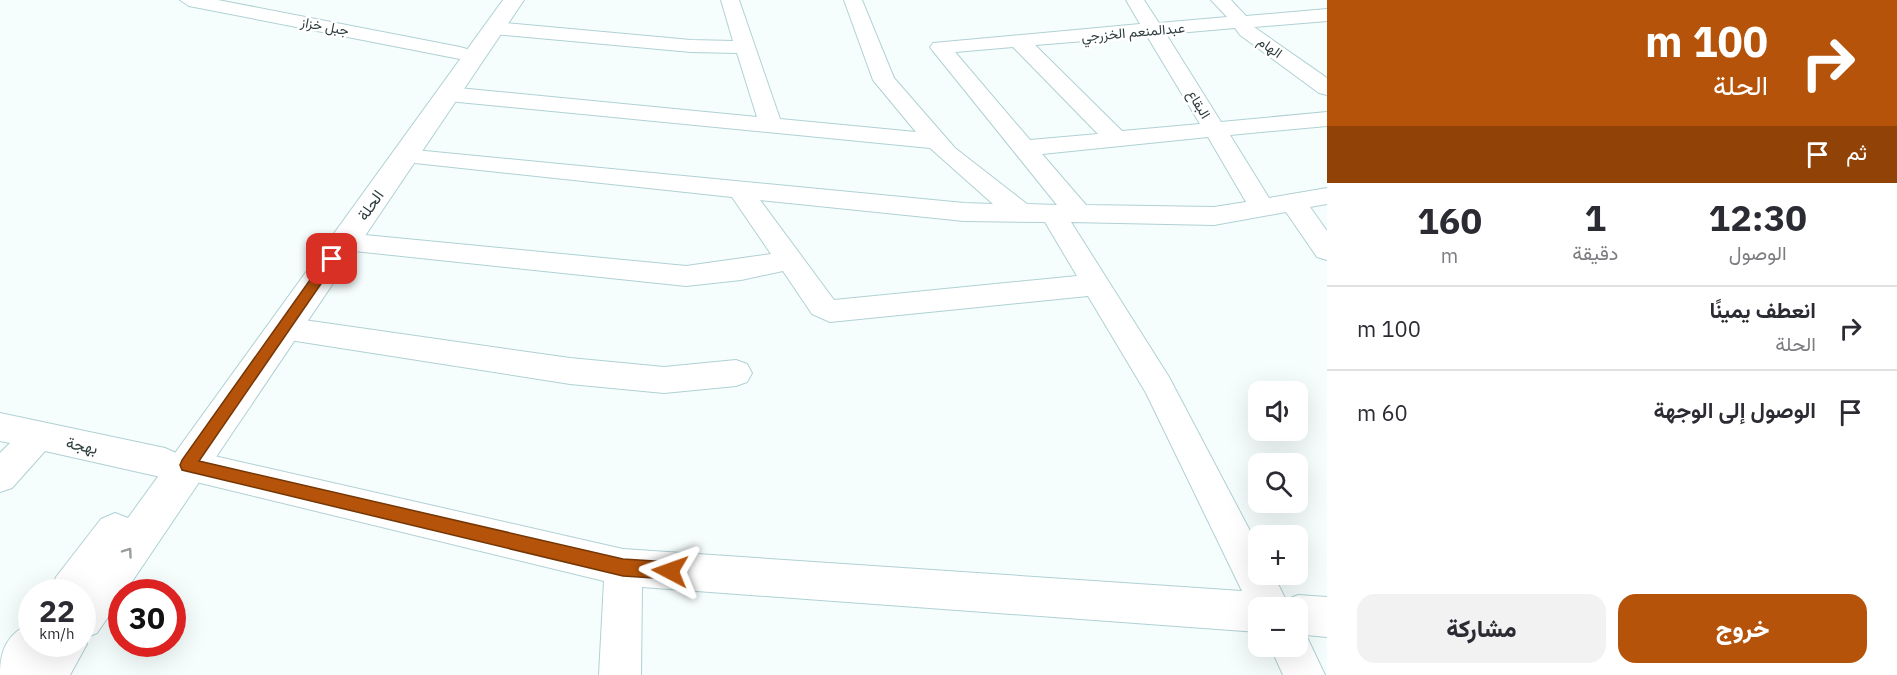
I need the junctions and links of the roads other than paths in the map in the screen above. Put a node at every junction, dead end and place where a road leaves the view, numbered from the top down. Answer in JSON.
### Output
{"nodes":[{"id":1,"x":189,"y":0,"type":"edge"},
{"id":2,"x":514,"y":0,"type":"edge"},
{"id":3,"x":730,"y":0,"type":"edge"},
{"id":4,"x":853,"y":0,"type":"edge"},
{"id":5,"x":1135,"y":0,"type":"edge"},
{"id":6,"x":1220,"y":0,"type":"edge"},
{"id":7,"x":1319,"y":0,"type":"edge"},
{"id":8,"x":261,"y":6,"type":"edge"},
{"id":9,"x":1327,"y":8,"type":"edge"},
{"id":10,"x":496,"y":14,"type":"edge"},
{"id":11,"x":1327,"y":15,"type":"edge"},
{"id":12,"x":1241,"y":23,"type":"junction"},
{"id":13,"x":1154,"y":30,"type":"junction"},
{"id":14,"x":1020,"y":42,"type":"junction"},
{"id":15,"x":744,"y":47,"type":"junction"},
{"id":16,"x":460,"y":53,"type":"junction"},
{"id":17,"x":1327,"y":88,"type":"edge"},
{"id":18,"x":448,"y":94,"type":"junction"},
{"id":19,"x":1327,"y":119,"type":"edge"},
{"id":20,"x":771,"y":125,"type":"junction"},
{"id":21,"x":1215,"y":130,"type":"junction"},
{"id":22,"x":1116,"y":139,"type":"junction"},
{"id":23,"x":936,"y":141,"type":"junction"},
{"id":24,"x":1024,"y":148,"type":"junction"},
{"id":25,"x":404,"y":156,"type":"junction"},
{"id":26,"x":740,"y":190,"type":"junction"},
{"id":27,"x":1327,"y":196,"type":"edge"},
{"id":28,"x":1292,"y":202,"type":"junction"},
{"id":29,"x":1262,"y":207,"type":"junction"},
{"id":30,"x":1051,"y":214,"type":"junction"},
{"id":31,"x":344,"y":242,"type":"junction"},
{"id":32,"x":1327,"y":250,"type":"edge"},
{"id":33,"x":788,"y":260,"type":"junction"},
{"id":34,"x":1096,"y":285,"type":"junction"},
{"id":35,"x":284,"y":328,"type":"junction"},
{"id":36,"x":736,"y":373,"type":"dead end"},
{"id":37,"x":0,"y":427,"type":"edge"},
{"id":38,"x":38,"y":436,"type":"junction"},
{"id":39,"x":176,"y":464,"type":"junction"},
{"id":40,"x":0,"y":477,"type":"edge"},
{"id":41,"x":623,"y":567,"type":"junction"},
{"id":42,"x":82,"y":579,"type":"edge"},
{"id":43,"x":96,"y":595,"type":"edge"},
{"id":44,"x":1264,"y":597,"type":"edge"},
{"id":45,"x":1248,"y":611,"type":"edge"},
{"id":46,"x":1308,"y":616,"type":"edge"},
{"id":47,"x":1327,"y":617,"type":"edge"},
{"id":48,"x":24,"y":657,"type":"edge"},
{"id":49,"x":56,"y":657,"type":"edge"},
{"id":50,"x":1295,"y":657,"type":"edge"},
{"id":51,"x":11,"y":675,"type":"edge"},
{"id":52,"x":43,"y":675,"type":"edge"},
{"id":53,"x":620,"y":675,"type":"edge"},
{"id":54,"x":1304,"y":675,"type":"edge"}],
"edges":[{"from":1,"to":8,"type":"street","name":"جبل خزاز"},
{"from":2,"to":10,"type":"main road","name":"الحلة"},
{"from":3,"to":15,"type":"street"},
{"from":4,"to":23,"type":"street"},
{"from":5,"to":13,"type":"street","name":"البقاع"},
{"from":6,"to":12,"type":"street","name":"الهام"},
{"from":7,"to":9,"type":"street"},
{"from":8,"to":16,"type":"street","name":"جبل خزاز"},
{"from":10,"to":15,"type":"street"},
{"from":10,"to":16,"type":"main road","name":"الحلة"},
{"from":10,"to":18,"type":"main road","name":"الحلة"},
{"from":11,"to":12,"type":"street","name":"عبدالمنعم الخزرجي"},
{"from":12,"to":13,"type":"street","name":"عبدالمنعم الخزرجي"},
{"from":12,"to":17,"type":"street","name":"الهام"},
{"from":13,"to":14,"type":"street","name":"عبدالمنعم الخزرجي"},
{"from":13,"to":21,"type":"street","name":"البقاع"},
{"from":14,"to":22,"type":"street"},
{"from":14,"to":24,"type":"street","name":"عبدالمنعم الخزرجي"},
{"from":15,"to":20,"type":"street"},
{"from":16,"to":39,"type":"main road","name":"الحلة"},
{"from":18,"to":20,"type":"street"},
{"from":18,"to":25,"type":"main road","name":"الحلة"},
{"from":19,"to":21,"type":"street"},
{"from":20,"to":23,"type":"street"},
{"from":21,"to":22,"type":"street"},
{"from":21,"to":29,"type":"street","name":"البقاع"},
{"from":22,"to":24,"type":"street"},
{"from":23,"to":30,"type":"street"},
{"from":24,"to":30,"type":"street"},
{"from":25,"to":26,"type":"street"},
{"from":25,"to":31,"type":"main road","name":"الحلة"},
{"from":26,"to":30,"type":"street"},
{"from":26,"to":33,"type":"street"},
{"from":27,"to":28,"type":"street"},
{"from":28,"to":29,"type":"street"},
{"from":28,"to":32,"type":"street"},
{"from":29,"to":30,"type":"street"},
{"from":30,"to":34,"type":"street"},
{"from":31,"to":33,"type":"street"},
{"from":31,"to":35,"type":"main road","name":"الحلة"},
{"from":33,"to":34,"type":"street"},
{"from":34,"to":44,"type":"street"},
{"from":35,"to":36,"type":"street"},
{"from":35,"to":39,"type":"main road","name":"الحلة"},
{"from":37,"to":38,"type":"street","name":"بهجة"},
{"from":38,"to":39,"type":"street","name":"بهجة"},
{"from":38,"to":40,"type":"street"},
{"from":39,"to":41,"type":"street","name":"بهجة"},
{"from":39,"to":42,"type":"main road","name":"الحلة"},
{"from":43,"to":39,"type":"main road","name":"الحلة","one_way":true},
{"from":41,"to":45,"type":"street","name":"بهجة"},
{"from":41,"to":53,"type":"street"},
{"from":46,"to":47,"type":"street"},
{"from":48,"to":51,"type":"main road"},
{"from":49,"to":52,"type":"main road"},
{"from":50,"to":54,"type":"street"}]}
